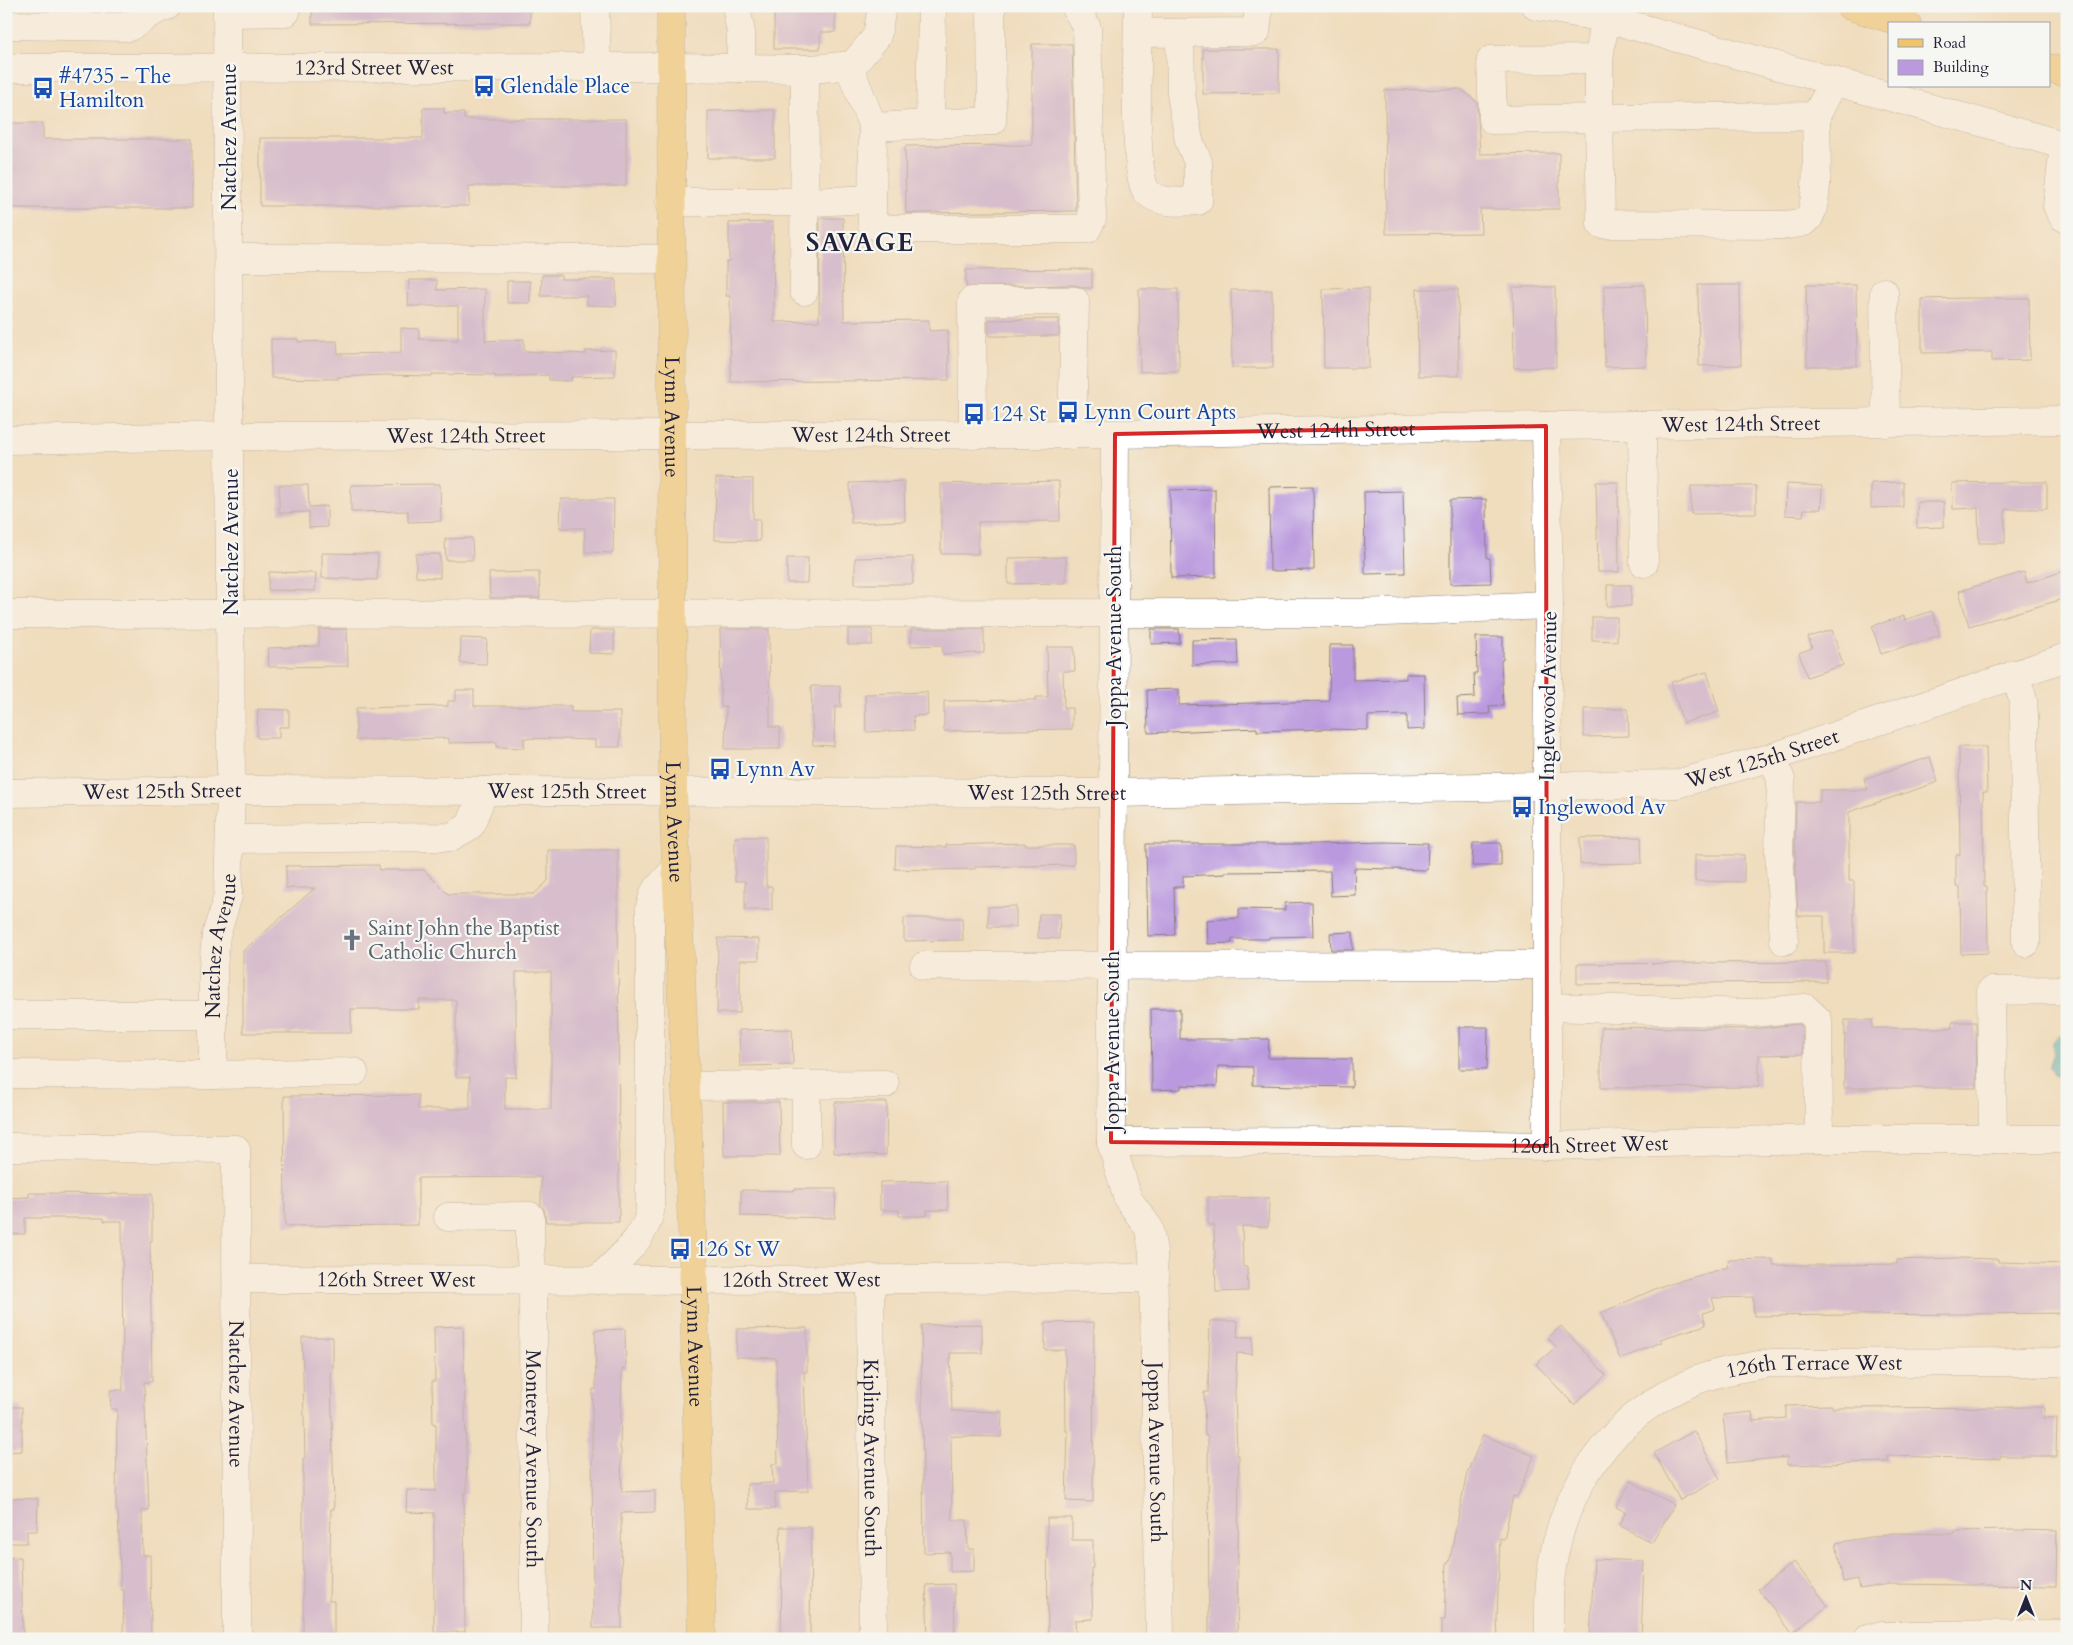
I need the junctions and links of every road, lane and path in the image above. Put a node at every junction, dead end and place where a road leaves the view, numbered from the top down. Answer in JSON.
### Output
{"nodes":[{"id":1,"x":167,"y":6,"type":"edge"},
{"id":2,"x":286,"y":6,"type":"edge"},
{"id":3,"x":596,"y":6,"type":"edge"},
{"id":4,"x":671,"y":6,"type":"edge"},
{"id":5,"x":736,"y":6,"type":"edge"},
{"id":6,"x":882,"y":6,"type":"edge"},
{"id":7,"x":932,"y":6,"type":"edge"},
{"id":8,"x":991,"y":6,"type":"edge"},
{"id":9,"x":1076,"y":6,"type":"edge"},
{"id":10,"x":1138,"y":6,"type":"edge"},
{"id":11,"x":1259,"y":6,"type":"edge"},
{"id":12,"x":1536,"y":6,"type":"edge"},
{"id":13,"x":1850,"y":6,"type":"edge"},
{"id":14,"x":228,"y":9,"type":"edge"},
{"id":15,"x":1605,"y":18,"type":"junction"},
{"id":16,"x":1901,"y":22,"type":"edge"},
{"id":17,"x":6,"y":25,"type":"edge"},
{"id":18,"x":1138,"y":33,"type":"junction"},
{"id":19,"x":1180,"y":34,"type":"junction"},
{"id":20,"x":1599,"y":59,"type":"junction"},
{"id":21,"x":849,"y":66,"type":"junction"},
{"id":22,"x":597,"y":67,"type":"junction"},
{"id":23,"x":670,"y":67,"type":"junction"},
{"id":24,"x":6,"y":68,"type":"edge"},
{"id":25,"x":741,"y":68,"type":"junction"},
{"id":26,"x":2050,"y":68,"type":"edge"},
{"id":27,"x":229,"y":69,"type":"junction"},
{"id":28,"x":805,"y":69,"type":"junction"},
{"id":29,"x":2067,"y":73,"type":"edge"},
{"id":30,"x":1834,"y":81,"type":"junction"},
{"id":31,"x":1816,"y":116,"type":"junction"},
{"id":32,"x":1599,"y":118,"type":"junction"},
{"id":33,"x":930,"y":124,"type":"junction"},
{"id":34,"x":873,"y":127,"type":"junction"},
{"id":35,"x":2065,"y":145,"type":"edge"},
{"id":36,"x":872,"y":199,"type":"junction"},
{"id":37,"x":670,"y":202,"type":"junction"},
{"id":38,"x":805,"y":202,"type":"junction"},
{"id":39,"x":2067,"y":219,"type":"edge"},
{"id":40,"x":229,"y":258,"type":"junction"},
{"id":41,"x":670,"y":259,"type":"junction"},
{"id":42,"x":804,"y":291,"type":"dead end"},
{"id":43,"x":1884,"y":292,"type":"dead end"},
{"id":44,"x":2067,"y":420,"type":"edge"},
{"id":45,"x":1886,"y":422,"type":"junction"},
{"id":46,"x":1642,"y":425,"type":"junction"},
{"id":47,"x":1546,"y":426,"type":"junction"},
{"id":48,"x":1115,"y":434,"type":"junction"},
{"id":49,"x":973,"y":435,"type":"junction"},
{"id":50,"x":1072,"y":435,"type":"junction"},
{"id":51,"x":230,"y":436,"type":"junction"},
{"id":52,"x":672,"y":436,"type":"junction"},
{"id":53,"x":6,"y":440,"type":"edge"},
{"id":54,"x":1644,"y":564,"type":"dead end"},
{"id":55,"x":1549,"y":605,"type":"junction"},
{"id":56,"x":1114,"y":612,"type":"junction"},
{"id":57,"x":232,"y":613,"type":"junction"},
{"id":58,"x":672,"y":613,"type":"junction"},
{"id":59,"x":6,"y":614,"type":"edge"},
{"id":60,"x":2067,"y":657,"type":"edge"},
{"id":61,"x":2015,"y":674,"type":"junction"},
{"id":62,"x":1772,"y":756,"type":"junction"},
{"id":63,"x":1547,"y":787,"type":"junction"},
{"id":64,"x":231,"y":790,"type":"junction"},
{"id":65,"x":484,"y":791,"type":"junction"},
{"id":66,"x":6,"y":793,"type":"edge"},
{"id":67,"x":673,"y":793,"type":"junction"},
{"id":68,"x":1112,"y":793,"type":"junction"},
{"id":69,"x":230,"y":839,"type":"junction"},
{"id":70,"x":676,"y":868,"type":"junction"},
{"id":71,"x":1784,"y":941,"type":"dead end"},
{"id":72,"x":2026,"y":943,"type":"dead end"},
{"id":73,"x":1548,"y":964,"type":"junction"},
{"id":74,"x":924,"y":966,"type":"dead end"},
{"id":75,"x":1112,"y":966,"type":"junction"},
{"id":76,"x":2067,"y":990,"type":"edge"},
{"id":77,"x":1548,"y":1007,"type":"junction"},
{"id":78,"x":6,"y":1015,"type":"edge"},
{"id":79,"x":213,"y":1015,"type":"junction"},
{"id":80,"x":354,"y":1072,"type":"dead end"},
{"id":81,"x":6,"y":1074,"type":"edge"},
{"id":82,"x":213,"y":1075,"type":"junction"},
{"id":83,"x":886,"y":1084,"type":"dead end"},
{"id":84,"x":806,"y":1085,"type":"junction"},
{"id":85,"x":686,"y":1086,"type":"junction"},
{"id":86,"x":1819,"y":1139,"type":"junction"},
{"id":87,"x":1993,"y":1139,"type":"junction"},
{"id":88,"x":2067,"y":1139,"type":"edge"},
{"id":89,"x":1111,"y":1142,"type":"junction"},
{"id":90,"x":806,"y":1145,"type":"dead end"},
{"id":91,"x":6,"y":1146,"type":"edge"},
{"id":92,"x":1547,"y":1146,"type":"junction"},
{"id":93,"x":448,"y":1218,"type":"dead end"},
{"id":94,"x":870,"y":1278,"type":"junction"},
{"id":95,"x":1155,"y":1278,"type":"junction"},
{"id":96,"x":237,"y":1280,"type":"junction"},
{"id":97,"x":533,"y":1280,"type":"junction"},
{"id":98,"x":598,"y":1280,"type":"junction"},
{"id":99,"x":693,"y":1280,"type":"junction"},
{"id":100,"x":2067,"y":1362,"type":"edge"},
{"id":101,"x":2067,"y":1634,"type":"edge"},
{"id":102,"x":237,"y":1639,"type":"edge"},
{"id":103,"x":534,"y":1639,"type":"edge"},
{"id":104,"x":702,"y":1639,"type":"edge"},
{"id":105,"x":873,"y":1639,"type":"edge"},
{"id":106,"x":1160,"y":1639,"type":"edge"},
{"id":107,"x":1550,"y":1639,"type":"edge"},
{"id":108,"x":1868,"y":1639,"type":"edge"}],
"edges":[{"from":1,"to":17,"type":"street"},
{"from":2,"to":14,"type":"street"},
{"from":3,"to":22,"type":"street"},
{"from":4,"to":23,"type":"main road","name":"Lynn Avenue"},
{"from":5,"to":25,"type":"street"},
{"from":6,"to":21,"type":"street"},
{"from":7,"to":33,"type":"street"},
{"from":8,"to":33,"type":"street"},
{"from":9,"to":36,"type":"street"},
{"from":10,"to":18,"type":"street"},
{"from":11,"to":19,"type":"street"},
{"from":12,"to":15,"type":"street"},
{"from":13,"to":16,"type":"main road"},
{"from":14,"to":27,"type":"street","name":"Natchez Avenue"},
{"from":15,"to":20,"type":"street"},
{"from":15,"to":30,"type":"street"},
{"from":18,"to":19,"type":"street"},
{"from":18,"to":19,"type":"street"},
{"from":20,"to":32,"type":"street"},
{"from":20,"to":32,"type":"street"},
{"from":21,"to":28,"type":"street","name":"123rd Street West"},
{"from":21,"to":34,"type":"street"},
{"from":22,"to":23,"type":"street","name":"123rd Street West"},
{"from":22,"to":27,"type":"street","name":"123rd Street West"},
{"from":23,"to":25,"type":"street","name":"123rd Street West"},
{"from":23,"to":37,"type":"main road","name":"Lynn Avenue"},
{"from":24,"to":27,"type":"street","name":"123rd Street West"},
{"from":25,"to":28,"type":"street","name":"123rd Street West"},
{"from":26,"to":29,"type":"main road"},
{"from":27,"to":40,"type":"street","name":"Natchez Avenue"},
{"from":28,"to":38,"type":"street"},
{"from":30,"to":31,"type":"street"},
{"from":30,"to":35,"type":"street"},
{"from":31,"to":32,"type":"street"},
{"from":31,"to":32,"type":"street"},
{"from":33,"to":34,"type":"street"},
{"from":34,"to":36,"type":"street"},
{"from":35,"to":39,"type":"street"},
{"from":36,"to":38,"type":"street"},
{"from":37,"to":38,"type":"street"},
{"from":37,"to":41,"type":"main road","name":"Lynn Avenue"},
{"from":38,"to":42,"type":"street"},
{"from":40,"to":41,"type":"street"},
{"from":40,"to":51,"type":"street","name":"Natchez Avenue"},
{"from":41,"to":52,"type":"main road","name":"Lynn Avenue"},
{"from":43,"to":45,"type":"street"},
{"from":44,"to":45,"type":"street","name":"West 124th Street"},
{"from":45,"to":46,"type":"street","name":"West 124th Street"},
{"from":46,"to":47,"type":"street","name":"West 124th Street"},
{"from":46,"to":54,"type":"street"},
{"from":47,"to":48,"type":"street","name":"West 124th Street"},
{"from":47,"to":55,"type":"street","name":"Inglewood Avenue"},
{"from":48,"to":50,"type":"street","name":"West 124th Street"},
{"from":48,"to":56,"type":"street","name":"Joppa Avenue South"},
{"from":49,"to":50,"type":"street","name":"West 124th Street"},
{"from":49,"to":50,"type":"street"},
{"from":49,"to":52,"type":"street","name":"West 124th Street"},
{"from":51,"to":52,"type":"street","name":"West 124th Street"},
{"from":51,"to":53,"type":"street","name":"West 124th Street"},
{"from":51,"to":57,"type":"street","name":"Natchez Avenue"},
{"from":52,"to":58,"type":"main road","name":"Lynn Avenue"},
{"from":55,"to":56,"type":"street"},
{"from":55,"to":63,"type":"street","name":"Inglewood Avenue"},
{"from":56,"to":58,"type":"street"},
{"from":56,"to":68,"type":"street","name":"Joppa Avenue South"},
{"from":57,"to":58,"type":"street"},
{"from":57,"to":59,"type":"street"},
{"from":57,"to":64,"type":"street","name":"Natchez Avenue"},
{"from":58,"to":67,"type":"main road","name":"Lynn Avenue"},
{"from":60,"to":61,"type":"street","name":"West 125th Street"},
{"from":61,"to":62,"type":"street","name":"West 125th Street"},
{"from":61,"to":72,"type":"street"},
{"from":62,"to":63,"type":"street","name":"West 125th Street"},
{"from":62,"to":71,"type":"street"},
{"from":63,"to":68,"type":"street","name":"West 125th Street"},
{"from":63,"to":73,"type":"street","name":"Inglewood Avenue"},
{"from":64,"to":65,"type":"street","name":"West 125th Street"},
{"from":64,"to":66,"type":"street","name":"West 125th Street"},
{"from":64,"to":69,"type":"street","name":"Natchez Avenue"},
{"from":65,"to":67,"type":"street","name":"West 125th Street"},
{"from":65,"to":69,"type":"street"},
{"from":67,"to":68,"type":"street","name":"West 125th Street"},
{"from":67,"to":70,"type":"main road","name":"Lynn Avenue"},
{"from":68,"to":75,"type":"street","name":"Joppa Avenue South"},
{"from":69,"to":79,"type":"street","name":"Natchez Avenue"},
{"from":70,"to":85,"type":"main road","name":"Lynn Avenue"},
{"from":70,"to":98,"type":"street"},
{"from":73,"to":75,"type":"street"},
{"from":73,"to":77,"type":"street","name":"Inglewood Avenue"},
{"from":74,"to":75,"type":"street"},
{"from":75,"to":89,"type":"street","name":"Joppa Avenue South"},
{"from":76,"to":87,"type":"street"},
{"from":77,"to":86,"type":"street"},
{"from":77,"to":92,"type":"street","name":"Inglewood Avenue"},
{"from":78,"to":79,"type":"street"},
{"from":79,"to":82,"type":"street","name":"Natchez Avenue"},
{"from":80,"to":82,"type":"street"},
{"from":81,"to":82,"type":"street"},
{"from":83,"to":84,"type":"street"},
{"from":84,"to":85,"type":"street"},
{"from":84,"to":90,"type":"street"},
{"from":85,"to":99,"type":"main road","name":"Lynn Avenue"},
{"from":86,"to":87,"type":"street","name":"126th Street West"},
{"from":86,"to":92,"type":"street","name":"126th Street West"},
{"from":87,"to":88,"type":"street","name":"126th Street West"},
{"from":89,"to":92,"type":"street","name":"126th Street West"},
{"from":89,"to":95,"type":"street","name":"Joppa Avenue South"},
{"from":91,"to":96,"type":"street","name":"Natchez Avenue"},
{"from":93,"to":97,"type":"street","name":"Monterey Avenue South"},
{"from":94,"to":95,"type":"street","name":"126th Street West"},
{"from":94,"to":99,"type":"street","name":"126th Street West"},
{"from":94,"to":105,"type":"street","name":"Kipling Avenue South"},
{"from":95,"to":106,"type":"street","name":"Joppa Avenue South"},
{"from":96,"to":97,"type":"street","name":"126th Street West"},
{"from":96,"to":102,"type":"street","name":"Natchez Avenue"},
{"from":97,"to":98,"type":"street","name":"126th Street West"},
{"from":97,"to":103,"type":"street","name":"Monterey Avenue South"},
{"from":98,"to":99,"type":"street","name":"126th Street West"},
{"from":99,"to":104,"type":"main road","name":"Lynn Avenue"},
{"from":100,"to":107,"type":"street","name":"126th Terrace West"},
{"from":101,"to":108,"type":"street"}]}
